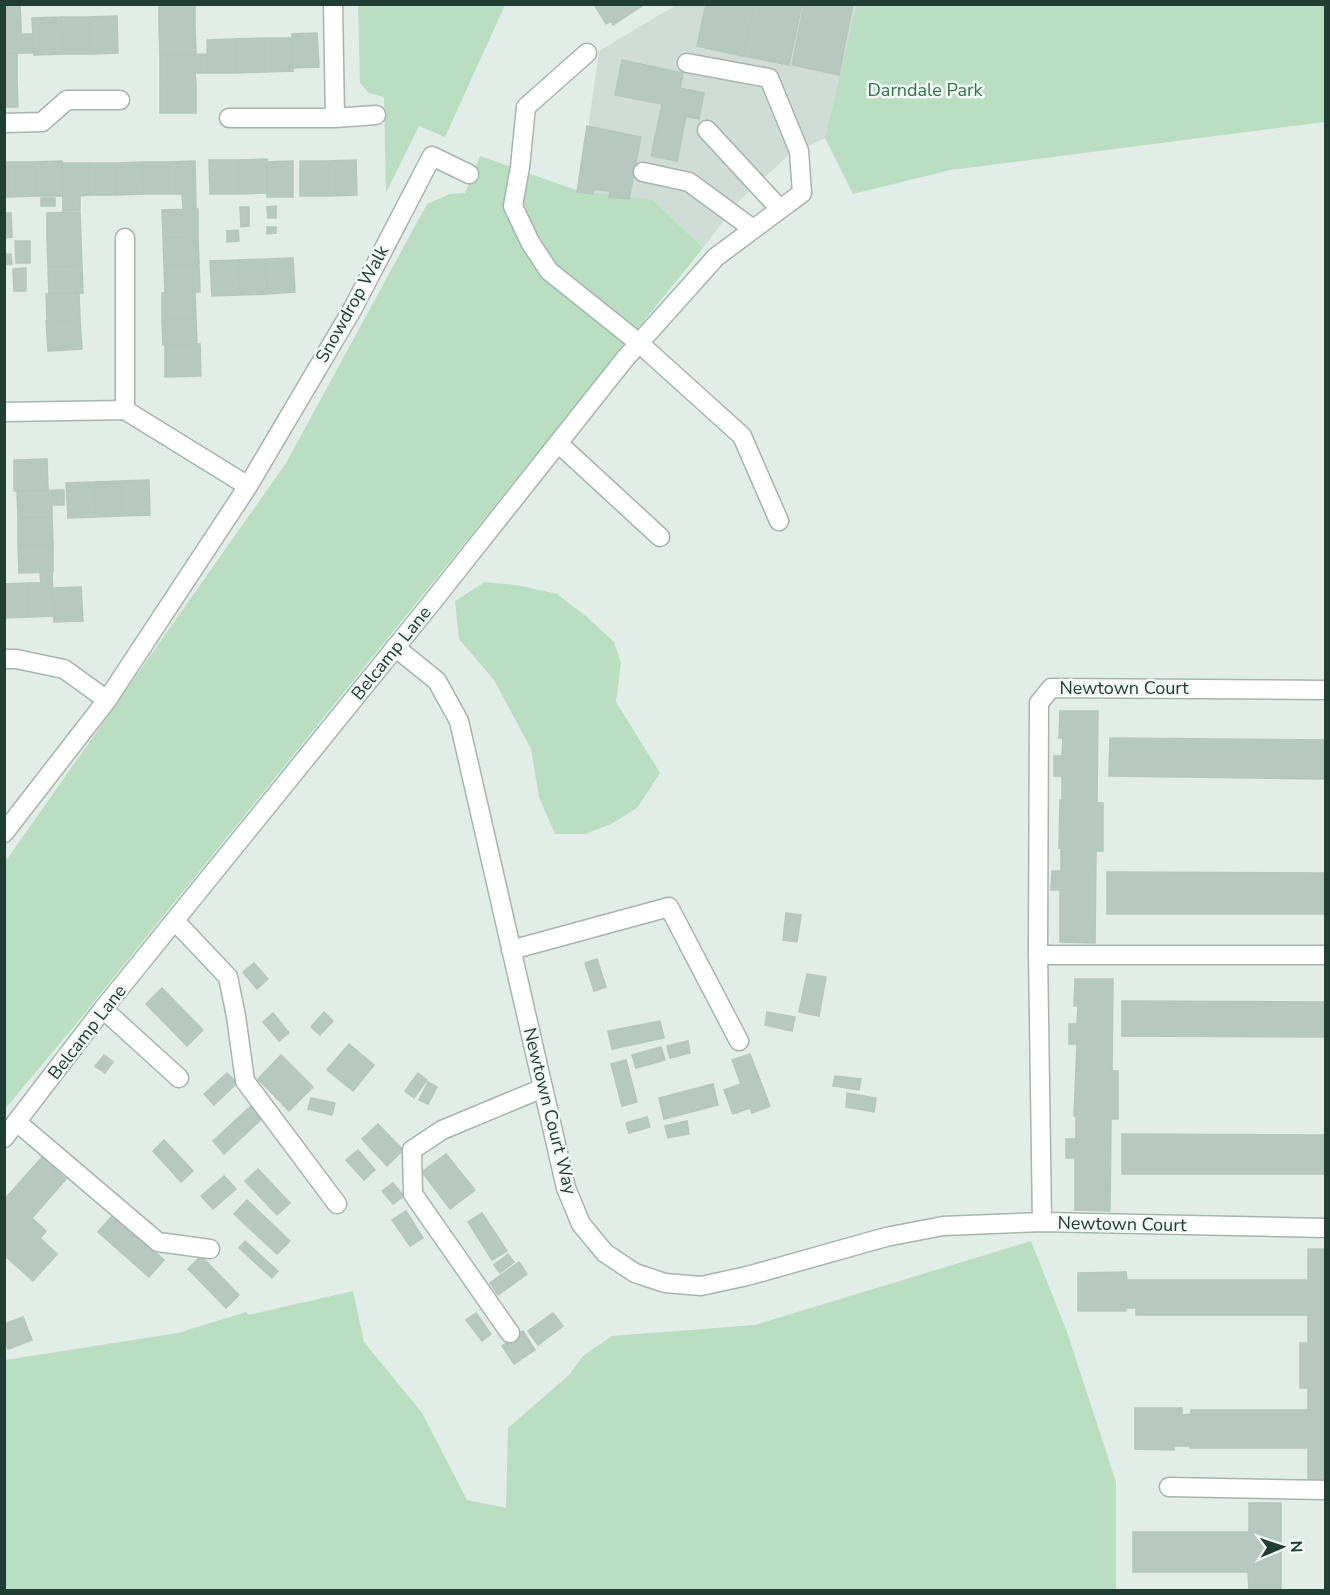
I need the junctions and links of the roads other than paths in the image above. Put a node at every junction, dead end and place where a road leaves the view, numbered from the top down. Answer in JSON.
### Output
{"nodes":[{"id":1,"x":333,"y":4,"type":"edge"},
{"id":2,"x":587,"y":53,"type":"dead end"},
{"id":3,"x":687,"y":63,"type":"dead end"},
{"id":4,"x":120,"y":100,"type":"dead end"},
{"id":5,"x":376,"y":115,"type":"dead end"},
{"id":6,"x":229,"y":118,"type":"dead end"},
{"id":7,"x":335,"y":118,"type":"junction"},
{"id":8,"x":4,"y":123,"type":"edge"},
{"id":9,"x":707,"y":130,"type":"dead end"},
{"id":10,"x":643,"y":172,"type":"dead end"},
{"id":11,"x":470,"y":174,"type":"dead end"},
{"id":12,"x":780,"y":209,"type":"junction"},
{"id":13,"x":753,"y":229,"type":"junction"},
{"id":14,"x":125,"y":238,"type":"dead end"},
{"id":15,"x":639,"y":343,"type":"junction"},
{"id":16,"x":125,"y":410,"type":"junction"},
{"id":17,"x":4,"y":411,"type":"edge"},
{"id":18,"x":558,"y":443,"type":"junction"},
{"id":19,"x":248,"y":486,"type":"junction"},
{"id":20,"x":779,"y":521,"type":"dead end"},
{"id":21,"x":660,"y":537,"type":"dead end"},
{"id":22,"x":395,"y":647,"type":"junction"},
{"id":23,"x":4,"y":659,"type":"edge"},
{"id":24,"x":1326,"y":690,"type":"edge"},
{"id":25,"x":107,"y":700,"type":"junction"},
{"id":26,"x":4,"y":833,"type":"edge"},
{"id":27,"x":175,"y":921,"type":"junction"},
{"id":28,"x":511,"y":950,"type":"junction"},
{"id":29,"x":1038,"y":955,"type":"junction"},
{"id":30,"x":1326,"y":955,"type":"edge"},
{"id":31,"x":103,"y":1009,"type":"junction"},
{"id":32,"x":739,"y":1041,"type":"dead end"},
{"id":33,"x":178,"y":1078,"type":"dead end"},
{"id":34,"x":543,"y":1088,"type":"junction"},
{"id":35,"x":18,"y":1123,"type":"junction"},
{"id":36,"x":4,"y":1138,"type":"edge"},
{"id":37,"x":337,"y":1204,"type":"dead end"},
{"id":38,"x":1042,"y":1222,"type":"junction"},
{"id":39,"x":1326,"y":1227,"type":"edge"},
{"id":40,"x":210,"y":1249,"type":"dead end"},
{"id":41,"x":510,"y":1333,"type":"dead end"},
{"id":42,"x":1169,"y":1487,"type":"dead end"},
{"id":43,"x":1326,"y":1490,"type":"edge"}],
"edges":[{"from":1,"to":7,"type":"street"},
{"from":2,"to":15,"type":"street"},
{"from":3,"to":12,"type":"street","name":"Belcamp Lane"},
{"from":4,"to":8,"type":"street"},
{"from":5,"to":7,"type":"street"},
{"from":6,"to":7,"type":"street"},
{"from":9,"to":12,"type":"street"},
{"from":10,"to":13,"type":"street"},
{"from":11,"to":19,"type":"street","name":"Snowdrop Walk"},
{"from":12,"to":13,"type":"street","name":"Belcamp Lane"},
{"from":13,"to":15,"type":"street","name":"Belcamp Lane"},
{"from":14,"to":16,"type":"street"},
{"from":15,"to":18,"type":"street","name":"Belcamp Lane"},
{"from":15,"to":20,"type":"street"},
{"from":16,"to":17,"type":"street"},
{"from":16,"to":19,"type":"street"},
{"from":18,"to":21,"type":"street"},
{"from":18,"to":22,"type":"street","name":"Belcamp Lane"},
{"from":19,"to":25,"type":"street","name":"Snowdrop Walk"},
{"from":22,"to":27,"type":"street","name":"Belcamp Lane"},
{"from":22,"to":28,"type":"street","name":"Newtown Court Way"},
{"from":23,"to":25,"type":"street"},
{"from":24,"to":29,"type":"street","name":"Newtown Court"},
{"from":25,"to":26,"type":"street","name":"Snowdrop Walk"},
{"from":27,"to":31,"type":"street","name":"Belcamp Lane"},
{"from":27,"to":37,"type":"street"},
{"from":28,"to":32,"type":"street"},
{"from":28,"to":34,"type":"street","name":"Newtown Court Way"},
{"from":29,"to":30,"type":"street"},
{"from":29,"to":38,"type":"street","name":"Newtown Court"},
{"from":31,"to":33,"type":"street"},
{"from":31,"to":35,"type":"street","name":"Belcamp Lane"},
{"from":34,"to":38,"type":"street","name":"Newtown Court Way"},
{"from":34,"to":41,"type":"street"},
{"from":35,"to":36,"type":"street","name":"Belcamp Lane"},
{"from":35,"to":40,"type":"street"},
{"from":38,"to":39,"type":"street","name":"Newtown Court"},
{"from":42,"to":43,"type":"street"}]}
